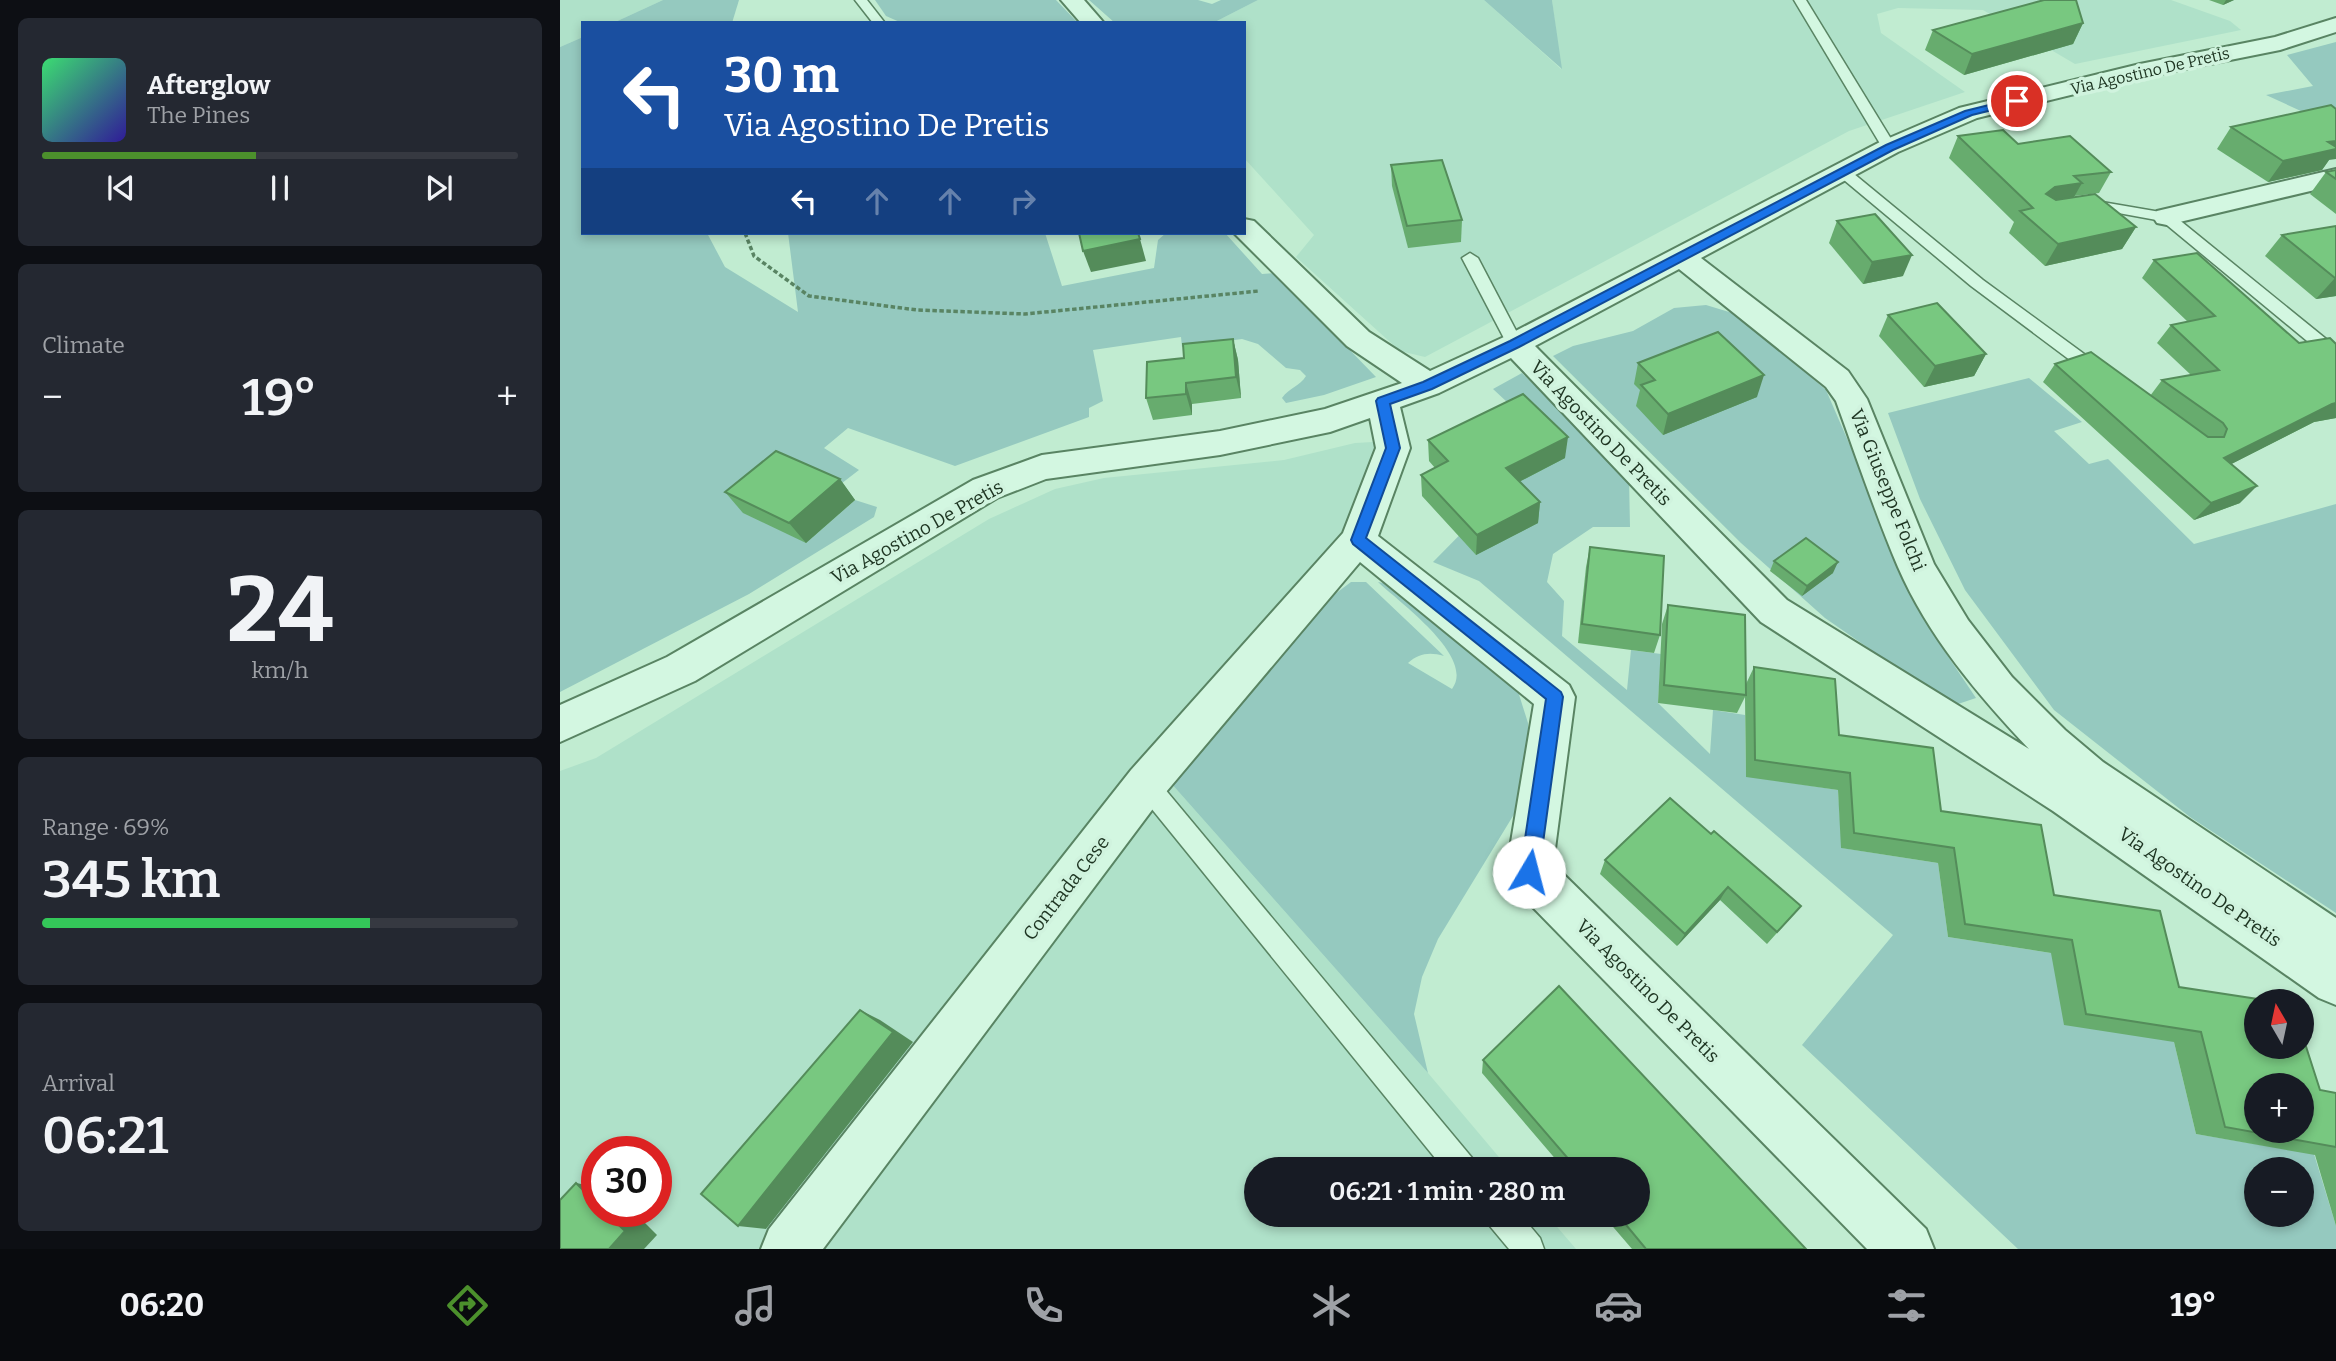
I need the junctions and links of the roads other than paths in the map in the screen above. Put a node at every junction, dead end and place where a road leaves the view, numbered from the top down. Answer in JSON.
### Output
{"nodes":[{"id":1,"x":861,"y":0,"type":"edge"},
{"id":2,"x":1072,"y":0,"type":"edge"},
{"id":3,"x":1800,"y":0,"type":"edge"},
{"id":4,"x":875,"y":21,"type":"edge"},
{"id":5,"x":1091,"y":21,"type":"edge"},
{"id":6,"x":2336,"y":25,"type":"edge"},
{"id":7,"x":1889,"y":147,"type":"junction"},
{"id":8,"x":1843,"y":172,"type":"junction"},
{"id":9,"x":2336,"y":177,"type":"edge"},
{"id":10,"x":2067,"y":212,"type":"edge"},
{"id":11,"x":2167,"y":217,"type":"junction"},
{"id":12,"x":1246,"y":228,"type":"edge"},
{"id":13,"x":1683,"y":257,"type":"junction"},
{"id":14,"x":1470,"y":258,"type":"dead end"},
{"id":15,"x":1515,"y":344,"type":"junction"},
{"id":16,"x":2336,"y":356,"type":"edge"},
{"id":17,"x":2111,"y":382,"type":"edge"},
{"id":18,"x":1428,"y":386,"type":"junction"},
{"id":19,"x":1383,"y":401,"type":"junction"},
{"id":20,"x":1358,"y":540,"type":"junction"},
{"id":21,"x":560,"y":724,"type":"edge"},
{"id":22,"x":1146,"y":784,"type":"junction"},
{"id":23,"x":2078,"y":786,"type":"junction"},
{"id":24,"x":2336,"y":946,"type":"edge"},
{"id":25,"x":2336,"y":981,"type":"edge"},
{"id":26,"x":1453,"y":1157,"type":"edge"},
{"id":27,"x":1511,"y":1227,"type":"edge"},
{"id":28,"x":789,"y":1249,"type":"edge"},
{"id":29,"x":1529,"y":1249,"type":"edge"},
{"id":30,"x":1906,"y":1249,"type":"edge"}],
"edges":[{"from":1,"to":4,"type":"lane"},
{"from":2,"to":5,"type":"street"},
{"from":3,"to":7,"type":"lane"},
{"from":6,"to":7,"type":"street","name":"Via Agostino De Pretis"},
{"from":7,"to":8,"type":"street","name":"Via Agostino De Pretis"},
{"from":8,"to":13,"type":"street","name":"Via Agostino De Pretis"},
{"from":8,"to":17,"type":"lane"},
{"from":9,"to":11,"type":"street"},
{"from":10,"to":11,"type":"lane"},
{"from":11,"to":16,"type":"lane"},
{"from":12,"to":18,"type":"street"},
{"from":13,"to":15,"type":"street","name":"Via Agostino De Pretis"},
{"from":13,"to":23,"type":"street","name":"Via Giuseppe Folchi"},
{"from":14,"to":15,"type":"lane"},
{"from":15,"to":18,"type":"street","name":"Via Agostino De Pretis"},
{"from":15,"to":23,"type":"street","name":"Via Agostino De Pretis"},
{"from":18,"to":19,"type":"street","name":"Via Agostino De Pretis"},
{"from":19,"to":20,"type":"street"},
{"from":19,"to":21,"type":"street","name":"Via Agostino De Pretis"},
{"from":20,"to":22,"type":"street","name":"Contrada Cese"},
{"from":20,"to":30,"type":"street","name":"Via Agostino De Pretis"},
{"from":22,"to":26,"type":"lane"},
{"from":22,"to":28,"type":"street","name":"Contrada Cese"},
{"from":23,"to":24,"type":"street","name":"Via Giuseppe Folchi"},
{"from":23,"to":25,"type":"street","name":"Via Agostino De Pretis"},
{"from":27,"to":29,"type":"lane"}]}
